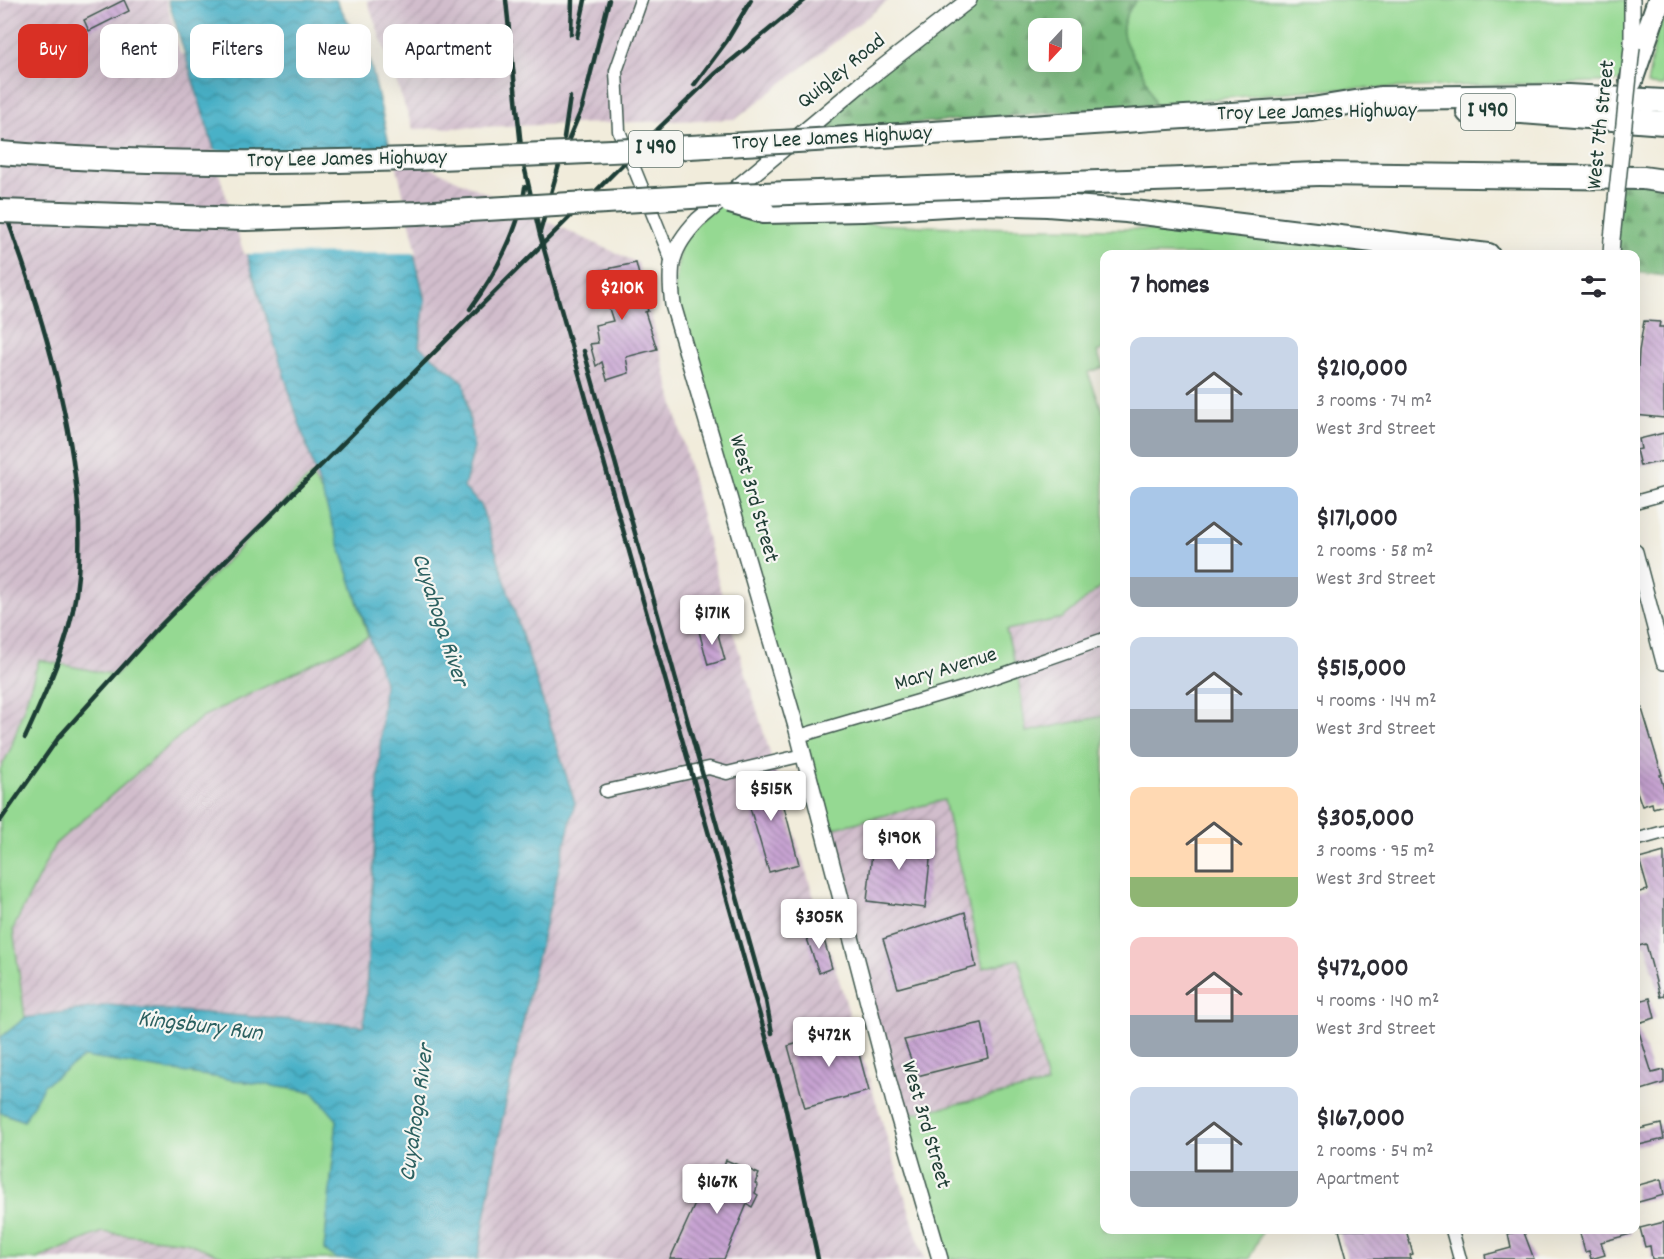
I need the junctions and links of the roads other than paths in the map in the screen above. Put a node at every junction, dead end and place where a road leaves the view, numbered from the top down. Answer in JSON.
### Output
{"nodes":[{"id":1,"x":641,"y":0,"type":"edge"},
{"id":2,"x":969,"y":0,"type":"edge"},
{"id":3,"x":1632,"y":0,"type":"edge"},
{"id":4,"x":1659,"y":0,"type":"edge"},
{"id":5,"x":1637,"y":48,"type":"junction"},
{"id":6,"x":1631,"y":81,"type":"joint"},
{"id":7,"x":1664,"y":101,"type":"edge"},
{"id":8,"x":1312,"y":109,"type":"junction"},
{"id":9,"x":1664,"y":123,"type":"edge"},
{"id":10,"x":0,"y":153,"type":"edge"},
{"id":11,"x":1664,"y":181,"type":"edge"},
{"id":12,"x":708,"y":196,"type":"junction"},
{"id":13,"x":0,"y":211,"type":"edge"},
{"id":14,"x":1444,"y":250,"type":"edge"},
{"id":15,"x":1611,"y":250,"type":"edge"},
{"id":16,"x":671,"y":259,"type":"junction"},
{"id":17,"x":1664,"y":495,"type":"edge"},
{"id":18,"x":1640,"y":501,"type":"edge"},
{"id":19,"x":1640,"y":571,"type":"edge"},
{"id":20,"x":1100,"y":640,"type":"edge"},
{"id":21,"x":1664,"y":662,"type":"edge"},
{"id":22,"x":799,"y":736,"type":"junction"},
{"id":23,"x":804,"y":755,"type":"junction"},
{"id":24,"x":606,"y":790,"type":"dead end"},
{"id":25,"x":1664,"y":832,"type":"edge"},
{"id":26,"x":1640,"y":839,"type":"edge"},
{"id":27,"x":1453,"y":1234,"type":"edge"},
{"id":28,"x":940,"y":1259,"type":"edge"},
{"id":29,"x":1460,"y":1259,"type":"edge"}],
"edges":[{"from":1,"to":16,"type":"street","name":"West 3rd Street"},
{"from":2,"to":16,"type":"street","name":"Quigley Road"},
{"from":3,"to":5,"type":"street","name":"West 7th Street"},
{"from":4,"to":5,"type":"highway"},
{"from":5,"to":6,"type":"highway"},
{"from":6,"to":15,"type":"street","name":"West 7th Street","bridge":true},
{"from":7,"to":8,"type":"highway"},
{"from":8,"to":9,"type":"highway","name":"Troy Lee James Highway","number":"I 490"},
{"from":8,"to":10,"type":"highway","name":"Troy Lee James Highway","number":"I 490","bridge":true},
{"from":11,"to":12,"type":"highway","number":"I 490","bridge":true},
{"from":12,"to":13,"type":"highway","number":"I 490","bridge":true},
{"from":12,"to":14,"type":"highway","bridge":true},
{"from":16,"to":22,"type":"street","name":"West 3rd Street"},
{"from":17,"to":18,"type":"street"},
{"from":19,"to":21,"type":"street"},
{"from":20,"to":22,"type":"street","name":"Mary Avenue"},
{"from":22,"to":23,"type":"street","name":"West 3rd Street"},
{"from":23,"to":24,"type":"street"},
{"from":23,"to":28,"type":"street","name":"West 3rd Street"},
{"from":25,"to":26,"type":"street"},
{"from":27,"to":29,"type":"street"}]}
